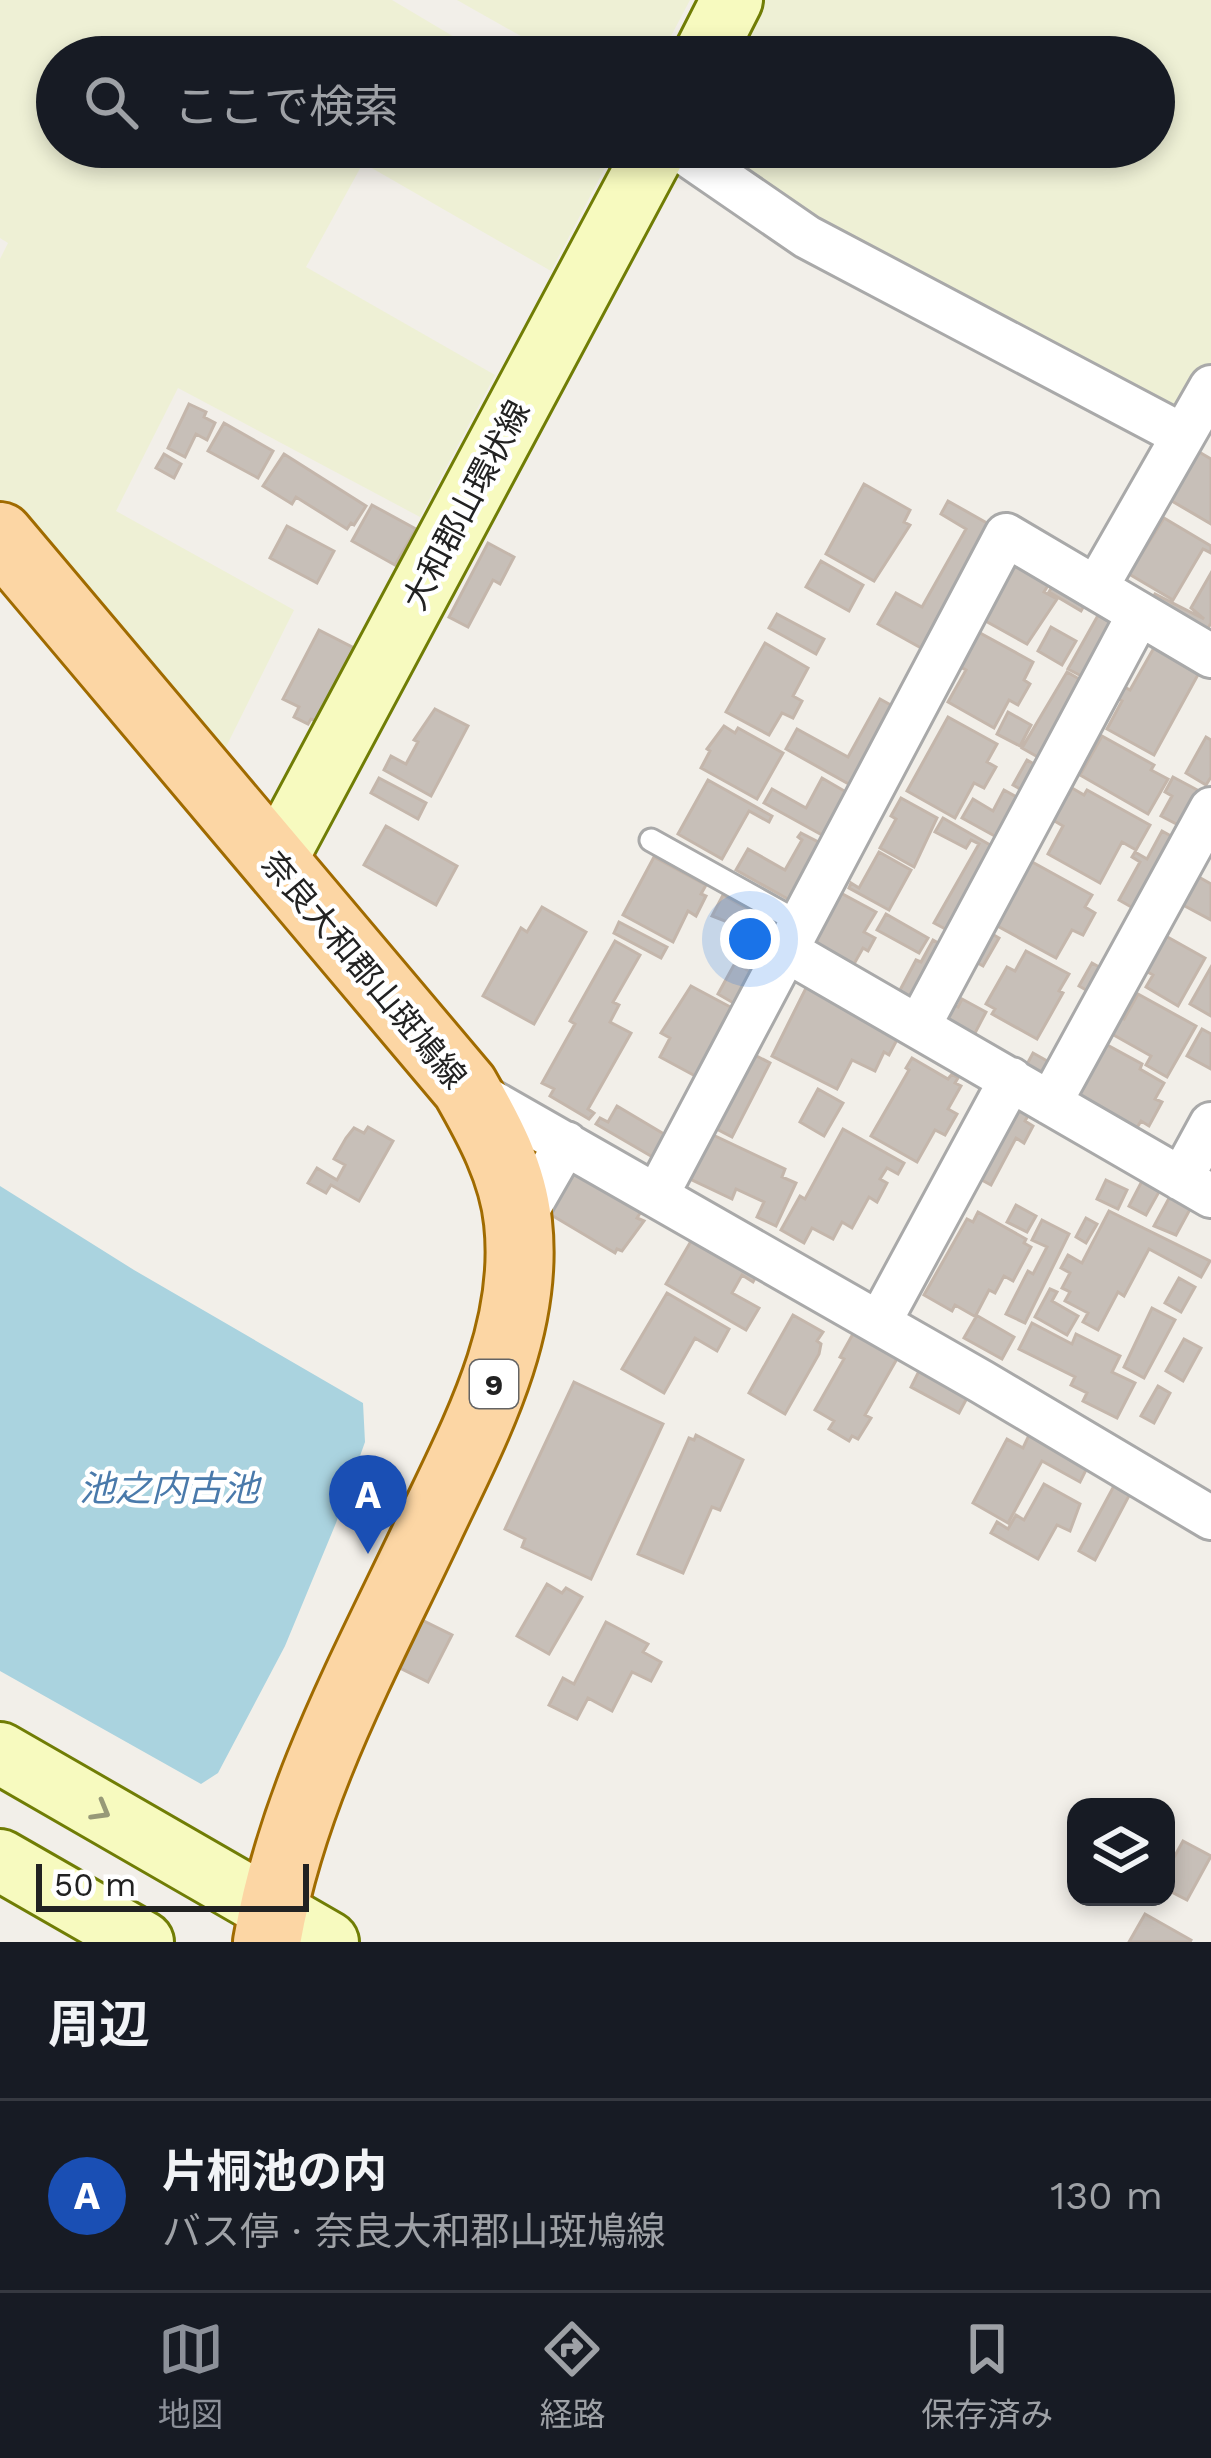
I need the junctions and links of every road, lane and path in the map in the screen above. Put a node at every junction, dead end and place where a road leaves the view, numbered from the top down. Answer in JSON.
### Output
{"nodes":[{"id":1,"x":732,"y":0,"type":"edge"},
{"id":2,"x":714,"y":36,"type":"edge"},
{"id":3,"x":646,"y":168,"type":"edge"},
{"id":4,"x":707,"y":168,"type":"edge"},
{"id":5,"x":1211,"y":387,"type":"edge"},
{"id":6,"x":1182,"y":434,"type":"junction"},
{"id":7,"x":0,"y":536,"type":"edge"},
{"id":8,"x":1096,"y":588,"type":"junction"},
{"id":9,"x":1139,"y":614,"type":"junction"},
{"id":10,"x":1211,"y":656,"type":"edge"},
{"id":11,"x":1211,"y":809,"type":"edge"},
{"id":12,"x":651,"y":840,"type":"dead end"},
{"id":13,"x":274,"y":864,"type":"junction"},
{"id":14,"x":795,"y":938,"type":"junction"},
{"id":15,"x":919,"y":1026,"type":"junction"},
{"id":16,"x":1011,"y":1079,"type":"junction"},
{"id":17,"x":465,"y":1087,"type":"junction"},
{"id":18,"x":1050,"y":1102,"type":"junction"},
{"id":19,"x":1211,"y":1124,"type":"edge"},
{"id":20,"x":566,"y":1143,"type":"junction"},
{"id":21,"x":1196,"y":1188,"type":"edge"},
{"id":22,"x":657,"y":1196,"type":"junction"},
{"id":23,"x":519,"y":1225,"type":"junction"},
{"id":24,"x":879,"y":1323,"type":"junction"},
{"id":25,"x":1211,"y":1519,"type":"edge"},
{"id":26,"x":0,"y":1753,"type":"edge"},
{"id":27,"x":0,"y":1860,"type":"edge"},
{"id":28,"x":270,"y":1926,"type":"edge"},
{"id":29,"x":143,"y":1942,"type":"edge"},
{"id":30,"x":328,"y":1942,"type":"edge"}],
"edges":[{"from":1,"to":2,"type":"main road"},
{"from":3,"to":13,"type":"main road","name":"大和郡山環状線"},
{"from":4,"to":6,"type":"street"},
{"from":5,"to":6,"type":"street"},
{"from":6,"to":8,"type":"street"},
{"from":7,"to":13,"type":"main road","name":"奈良大和郡山斑鳩線","number":"9"},
{"from":8,"to":9,"type":"street"},
{"from":8,"to":14,"type":"street"},
{"from":9,"to":10,"type":"street"},
{"from":9,"to":15,"type":"street"},
{"from":11,"to":18,"type":"street"},
{"from":12,"to":14,"type":"lane"},
{"from":13,"to":17,"type":"main road","name":"奈良大和郡山斑鳩線","number":"9"},
{"from":14,"to":15,"type":"street"},
{"from":14,"to":22,"type":"street"},
{"from":15,"to":16,"type":"street"},
{"from":16,"to":18,"type":"street"},
{"from":16,"to":24,"type":"street"},
{"from":17,"to":20,"type":"street"},
{"from":17,"to":23,"type":"main road","name":"奈良大和郡山斑鳩線","number":"9"},
{"from":18,"to":21,"type":"street"},
{"from":19,"to":21,"type":"street"},
{"from":20,"to":22,"type":"street"},
{"from":20,"to":23,"type":"street"},
{"from":22,"to":24,"type":"street"},
{"from":23,"to":28,"type":"main road","name":"奈良大和郡山斑鳩線","number":"9"},
{"from":24,"to":25,"type":"street"},
{"from":26,"to":28,"type":"main road","one_way":true},
{"from":27,"to":29,"type":"main road"},
{"from":28,"to":30,"type":"main road"}]}
